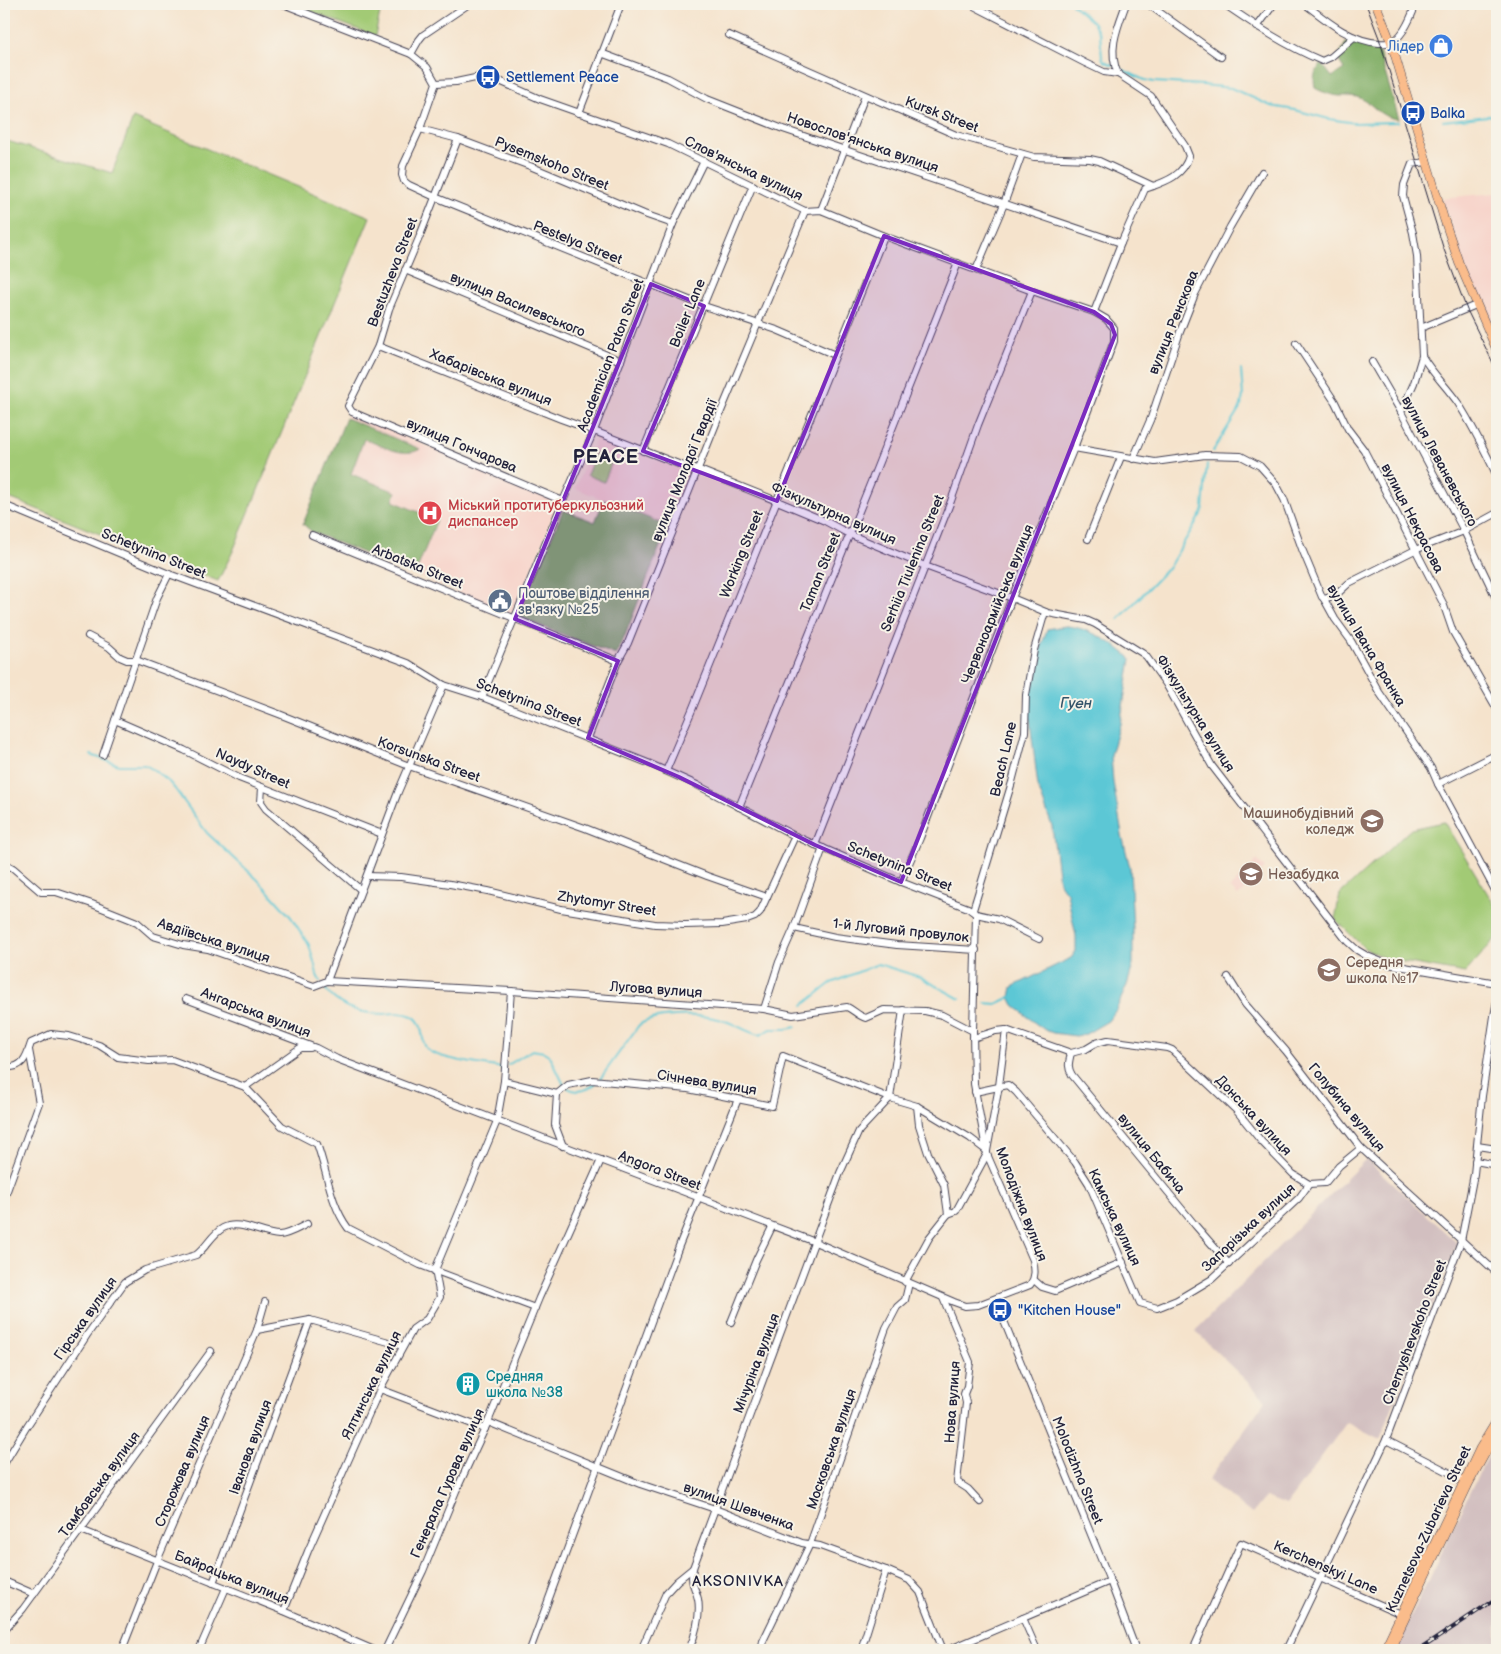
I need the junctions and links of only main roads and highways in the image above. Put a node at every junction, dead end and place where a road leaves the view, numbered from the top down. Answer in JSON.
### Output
{"nodes":[{"id":1,"x":1376,"y":4,"type":"edge"},
{"id":2,"x":1497,"y":351,"type":"edge"},
{"id":3,"x":1497,"y":1420,"type":"edge"},
{"id":4,"x":1497,"y":1432,"type":"edge"},
{"id":5,"x":1384,"y":1650,"type":"edge"},
{"id":6,"x":1390,"y":1650,"type":"edge"}],
"edges":[{"from":1,"to":2,"type":"main road"},
{"from":3,"to":5,"type":"main road","name":"Kuznetsova-Zubarieva Street"},
{"from":4,"to":6,"type":"main road","name":"Kuznetsova-Zubarieva Street"}]}
